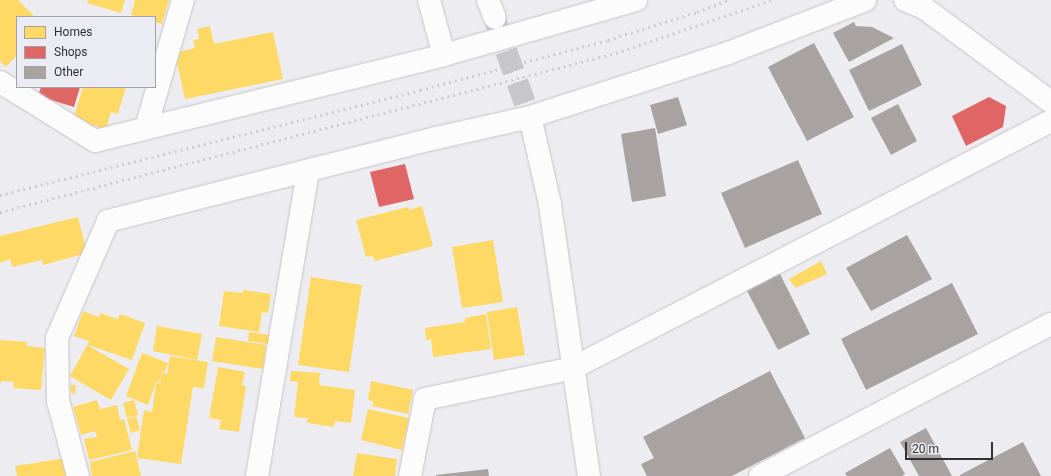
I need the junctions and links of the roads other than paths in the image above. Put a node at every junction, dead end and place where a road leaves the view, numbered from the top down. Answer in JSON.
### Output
{"nodes":[{"id":1,"x":183,"y":0,"type":"edge"},
{"id":2,"x":429,"y":0,"type":"edge"},
{"id":3,"x":636,"y":0,"type":"edge"},
{"id":4,"x":866,"y":0,"type":"edge"},
{"id":5,"x":905,"y":0,"type":"edge"},
{"id":6,"x":444,"y":55,"type":"junction"},
{"id":7,"x":0,"y":82,"type":"edge"},
{"id":8,"x":1051,"y":102,"type":"edge"},
{"id":9,"x":530,"y":117,"type":"junction"},
{"id":10,"x":1051,"y":121,"type":"edge"},
{"id":11,"x":146,"y":128,"type":"junction"},
{"id":12,"x":308,"y":171,"type":"junction"},
{"id":13,"x":1051,"y":324,"type":"edge"},
{"id":14,"x":573,"y":368,"type":"junction"},
{"id":15,"x":78,"y":476,"type":"edge"},
{"id":16,"x":257,"y":476,"type":"edge"},
{"id":17,"x":410,"y":476,"type":"edge"},
{"id":18,"x":589,"y":476,"type":"edge"},
{"id":19,"x":760,"y":476,"type":"edge"}],
"edges":[{"from":1,"to":11,"type":"street"},
{"from":2,"to":6,"type":"street"},
{"from":3,"to":6,"type":"street"},
{"from":4,"to":9,"type":"street"},
{"from":5,"to":8,"type":"street"},
{"from":6,"to":11,"type":"street"},
{"from":7,"to":11,"type":"street"},
{"from":9,"to":12,"type":"street"},
{"from":9,"to":14,"type":"street"},
{"from":10,"to":14,"type":"street"},
{"from":12,"to":15,"type":"street"},
{"from":12,"to":16,"type":"street"},
{"from":13,"to":19,"type":"street"},
{"from":14,"to":17,"type":"street"},
{"from":14,"to":18,"type":"street"}]}
